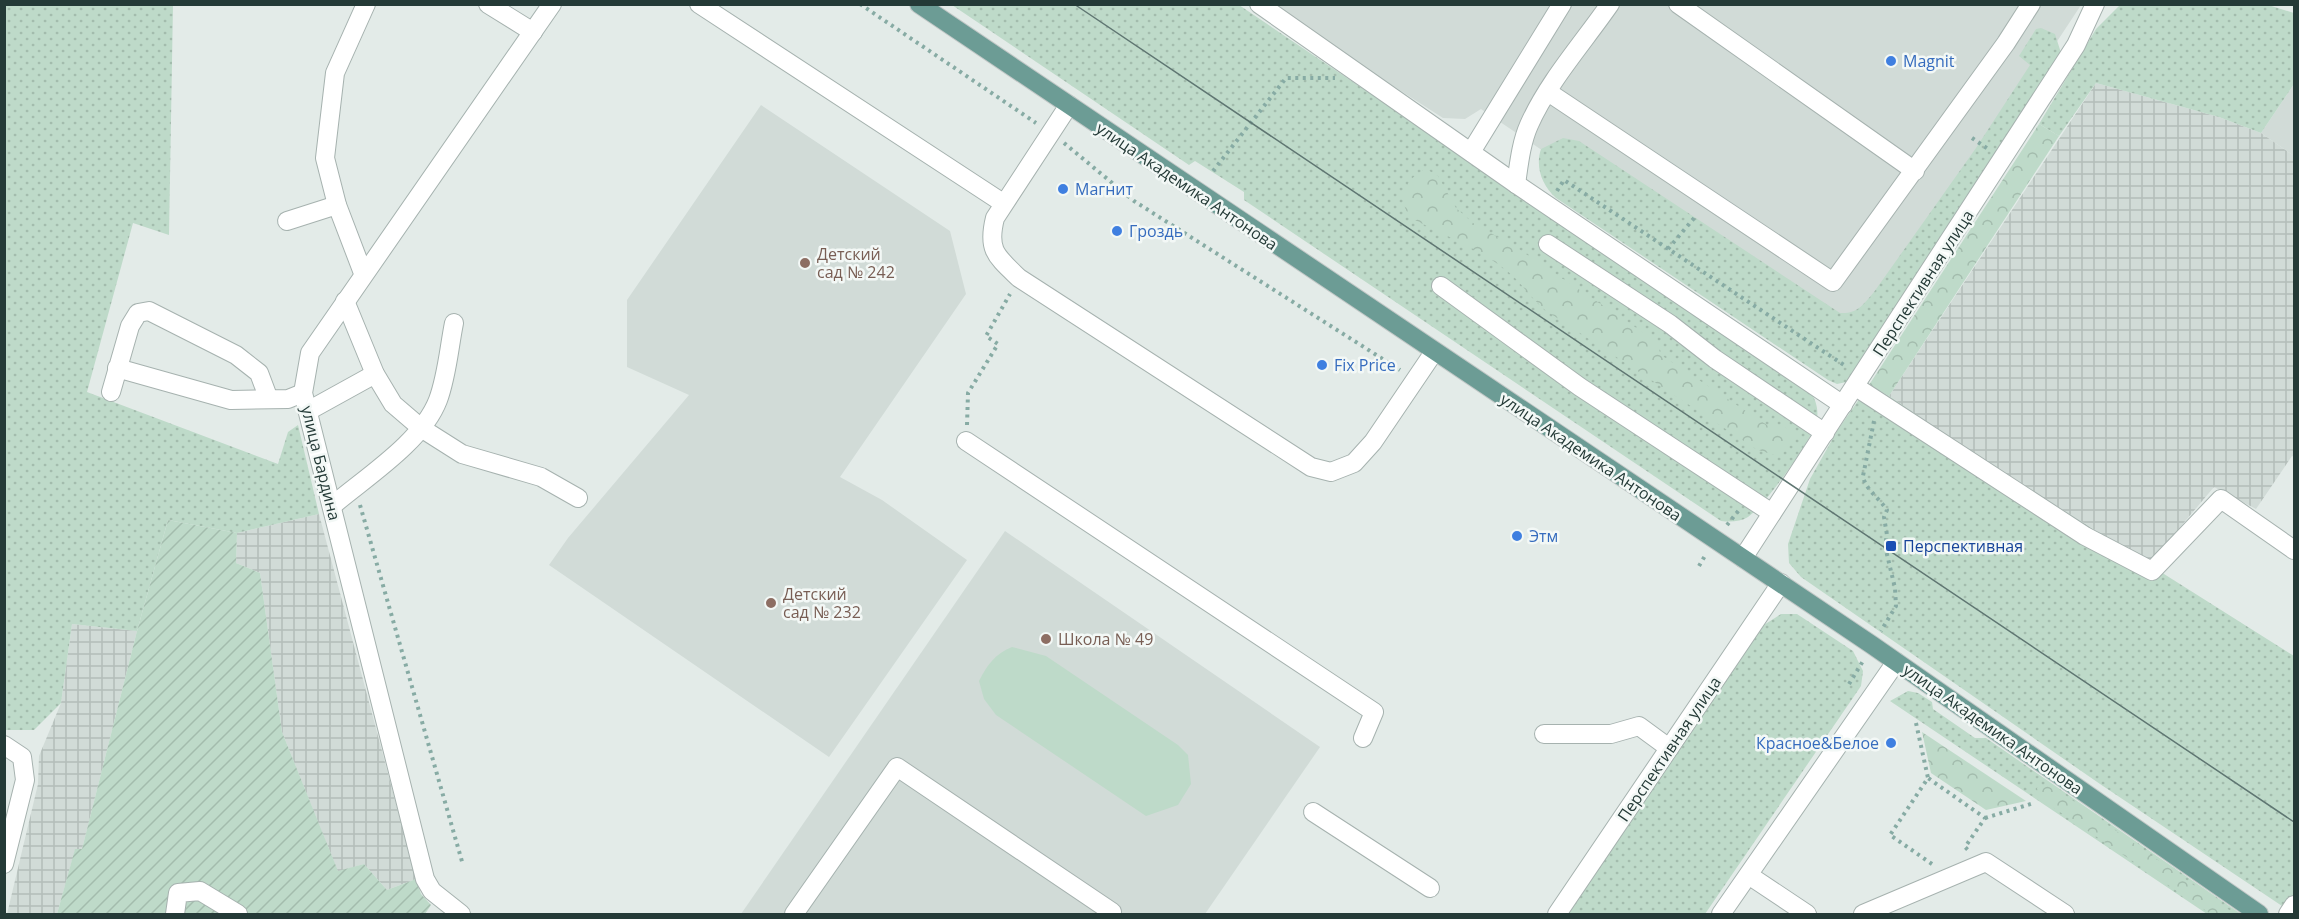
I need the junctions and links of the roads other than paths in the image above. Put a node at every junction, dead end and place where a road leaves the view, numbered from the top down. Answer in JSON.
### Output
{"nodes":[{"id":1,"x":366,"y":4,"type":"edge"},
{"id":2,"x":488,"y":4,"type":"edge"},
{"id":3,"x":552,"y":4,"type":"edge"},
{"id":4,"x":699,"y":4,"type":"edge"},
{"id":5,"x":919,"y":4,"type":"edge"},
{"id":6,"x":1259,"y":4,"type":"edge"},
{"id":7,"x":1562,"y":4,"type":"edge"},
{"id":8,"x":1610,"y":4,"type":"edge"},
{"id":9,"x":1678,"y":4,"type":"edge"},
{"id":10,"x":2031,"y":4,"type":"edge"},
{"id":11,"x":2089,"y":6,"type":"edge"},
{"id":12,"x":533,"y":32,"type":"junction"},
{"id":13,"x":1548,"y":92,"type":"junction"},
{"id":14,"x":1069,"y":105,"type":"junction"},
{"id":15,"x":1471,"y":152,"type":"junction"},
{"id":16,"x":1915,"y":171,"type":"junction"},
{"id":17,"x":1516,"y":184,"type":"junction"},
{"id":18,"x":1003,"y":203,"type":"junction"},
{"id":19,"x":337,"y":205,"type":"junction"},
{"id":20,"x":287,"y":221,"type":"dead end"},
{"id":21,"x":1548,"y":244,"type":"dead end"},
{"id":22,"x":363,"y":273,"type":"junction"},
{"id":23,"x":1441,"y":286,"type":"dead end"},
{"id":24,"x":345,"y":301,"type":"junction"},
{"id":25,"x":454,"y":323,"type":"dead end"},
{"id":26,"x":1434,"y":352,"type":"junction"},
{"id":27,"x":117,"y":368,"type":"junction"},
{"id":28,"x":375,"y":374,"type":"junction"},
{"id":29,"x":1856,"y":387,"type":"junction"},
{"id":30,"x":111,"y":392,"type":"dead end"},
{"id":31,"x":268,"y":397,"type":"junction"},
{"id":32,"x":306,"y":402,"type":"junction"},
{"id":33,"x":1843,"y":405,"type":"junction"},
{"id":34,"x":421,"y":428,"type":"junction"},
{"id":35,"x":1825,"y":433,"type":"junction"},
{"id":36,"x":966,"y":441,"type":"road end"},
{"id":37,"x":578,"y":498,"type":"dead end"},
{"id":38,"x":332,"y":506,"type":"junction"},
{"id":39,"x":1772,"y":513,"type":"junction"},
{"id":40,"x":2295,"y":550,"type":"edge"},
{"id":41,"x":1743,"y":558,"type":"junction"},
{"id":42,"x":1781,"y":583,"type":"junction"},
{"id":43,"x":1896,"y":662,"type":"junction"},
{"id":44,"x":1544,"y":734,"type":"dead end"},
{"id":45,"x":1363,"y":738,"type":"dead end"},
{"id":46,"x":4,"y":745,"type":"edge"},
{"id":47,"x":1669,"y":748,"type":"junction"},
{"id":48,"x":1313,"y":812,"type":"dead end"},
{"id":49,"x":4,"y":864,"type":"edge"},
{"id":50,"x":1750,"y":876,"type":"junction"},
{"id":51,"x":1430,"y":888,"type":"dead end"},
{"id":52,"x":2295,"y":906,"type":"edge"},
{"id":53,"x":175,"y":915,"type":"edge"},
{"id":54,"x":238,"y":915,"type":"edge"},
{"id":55,"x":461,"y":915,"type":"edge"},
{"id":56,"x":794,"y":915,"type":"edge"},
{"id":57,"x":1110,"y":915,"type":"edge"},
{"id":58,"x":1557,"y":915,"type":"edge"},
{"id":59,"x":1721,"y":915,"type":"edge"},
{"id":60,"x":1807,"y":915,"type":"edge"},
{"id":61,"x":1863,"y":915,"type":"edge"},
{"id":62,"x":2065,"y":915,"type":"edge"},
{"id":63,"x":2259,"y":915,"type":"edge"},
{"id":64,"x":2288,"y":915,"type":"edge"}],
"edges":[{"from":1,"to":19,"type":"street"},
{"from":2,"to":12,"type":"street"},
{"from":3,"to":12,"type":"street","name":"улица Бардина"},
{"from":4,"to":18,"type":"street"},
{"from":5,"to":14,"type":"main road","name":"улица Академика Антонова"},
{"from":6,"to":15,"type":"street"},
{"from":7,"to":15,"type":"street"},
{"from":8,"to":13,"type":"street"},
{"from":9,"to":16,"type":"street"},
{"from":10,"to":16,"type":"street"},
{"from":11,"to":29,"type":"street","name":"Перспективная улица"},
{"from":12,"to":22,"type":"street","name":"улица Бардина"},
{"from":13,"to":16,"type":"street"},
{"from":13,"to":17,"type":"street"},
{"from":14,"to":18,"type":"street"},
{"from":14,"to":26,"type":"main road","name":"улица Академика Антонова"},
{"from":15,"to":17,"type":"street"},
{"from":17,"to":33,"type":"street"},
{"from":18,"to":26,"type":"street"},
{"from":19,"to":20,"type":"street"},
{"from":19,"to":22,"type":"street"},
{"from":21,"to":35,"type":"street"},
{"from":22,"to":24,"type":"street","name":"улица Бардина"},
{"from":23,"to":39,"type":"street"},
{"from":24,"to":28,"type":"street"},
{"from":24,"to":32,"type":"street","name":"улица Бардина"},
{"from":25,"to":34,"type":"street"},
{"from":26,"to":41,"type":"main road","name":"улица Академика Антонова"},
{"from":27,"to":30,"type":"street"},
{"from":27,"to":31,"type":"street"},
{"from":27,"to":31,"type":"street"},
{"from":28,"to":32,"type":"street"},
{"from":28,"to":34,"type":"street"},
{"from":29,"to":33,"type":"street","name":"Перспективная улица"},
{"from":29,"to":40,"type":"street"},
{"from":31,"to":32,"type":"street"},
{"from":32,"to":38,"type":"street","name":"улица Бардина"},
{"from":33,"to":35,"type":"street","name":"Перспективная улица"},
{"from":34,"to":37,"type":"street"},
{"from":34,"to":38,"type":"street"},
{"from":35,"to":39,"type":"street","name":"Перспективная улица"},
{"from":36,"to":45,"type":"street"},
{"from":38,"to":55,"type":"street","name":"улица Бардина"},
{"from":39,"to":41,"type":"street","name":"Перспективная улица"},
{"from":41,"to":42,"type":"main road","name":"улица Академика Антонова"},
{"from":42,"to":43,"type":"main road","name":"улица Академика Антонова"},
{"from":42,"to":47,"type":"street","name":"Перспективная улица"},
{"from":43,"to":50,"type":"street"},
{"from":43,"to":63,"type":"main road","name":"улица Академика Антонова"},
{"from":44,"to":47,"type":"street"},
{"from":46,"to":49,"type":"street"},
{"from":47,"to":58,"type":"street","name":"Перспективная улица"},
{"from":48,"to":51,"type":"street"},
{"from":50,"to":59,"type":"street"},
{"from":50,"to":60,"type":"street"},
{"from":52,"to":64,"type":"street"},
{"from":53,"to":54,"type":"street"},
{"from":56,"to":57,"type":"street"},
{"from":61,"to":62,"type":"street"}]}
